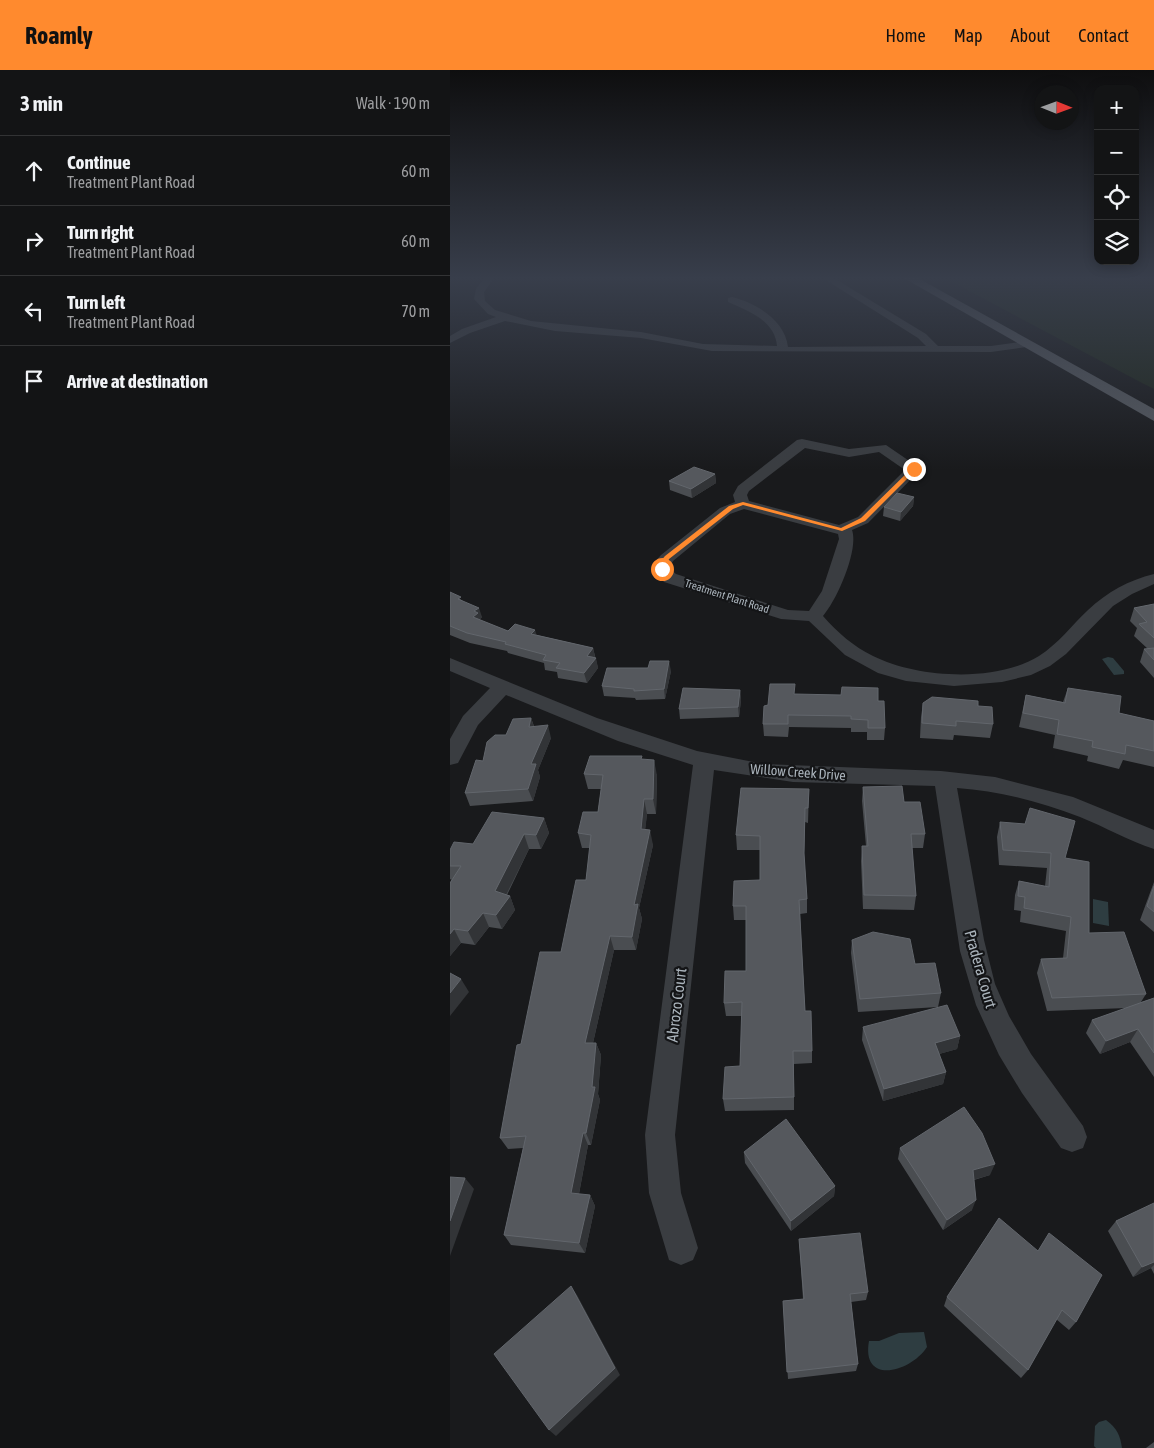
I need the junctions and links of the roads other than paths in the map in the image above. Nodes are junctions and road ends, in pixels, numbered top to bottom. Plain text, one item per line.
1 (675, 341) edge
2 (781, 341) edge
3 (927, 341) edge
4 (1021, 341) edge
5 (1026, 344) junction
6 (782, 348) junction
7 (935, 349) junction
8 (1154, 416) edge
9 (743, 504) junction
10 (842, 530) junction
11 (1154, 579) edge
12 (814, 616) junction
13 (450, 664) edge
14 (504, 686) junction
15 (450, 758) edge
16 (704, 761) junction
17 (945, 778) junction
18 (1154, 840) edge
19 (1072, 1137) dead end
20 (681, 1248) dead end

1 - 6 street
2 - 6 street
3 - 7 street
4 - 5 main road
5 - 7 street
5 - 8 main road
6 - 7 street
9 - 10 street
9 - 10 street
9 - 12 street, Treatment Plant Road
10 - 12 street
11 - 12 street
13 - 14 street, Willow Creek Drive
14 - 15 street
14 - 16 street, Willow Creek Drive
16 - 17 street, Willow Creek Drive
16 - 20 street, Abrozo Court
17 - 18 street, Willow Creek Drive
17 - 19 street, Pradera Court

